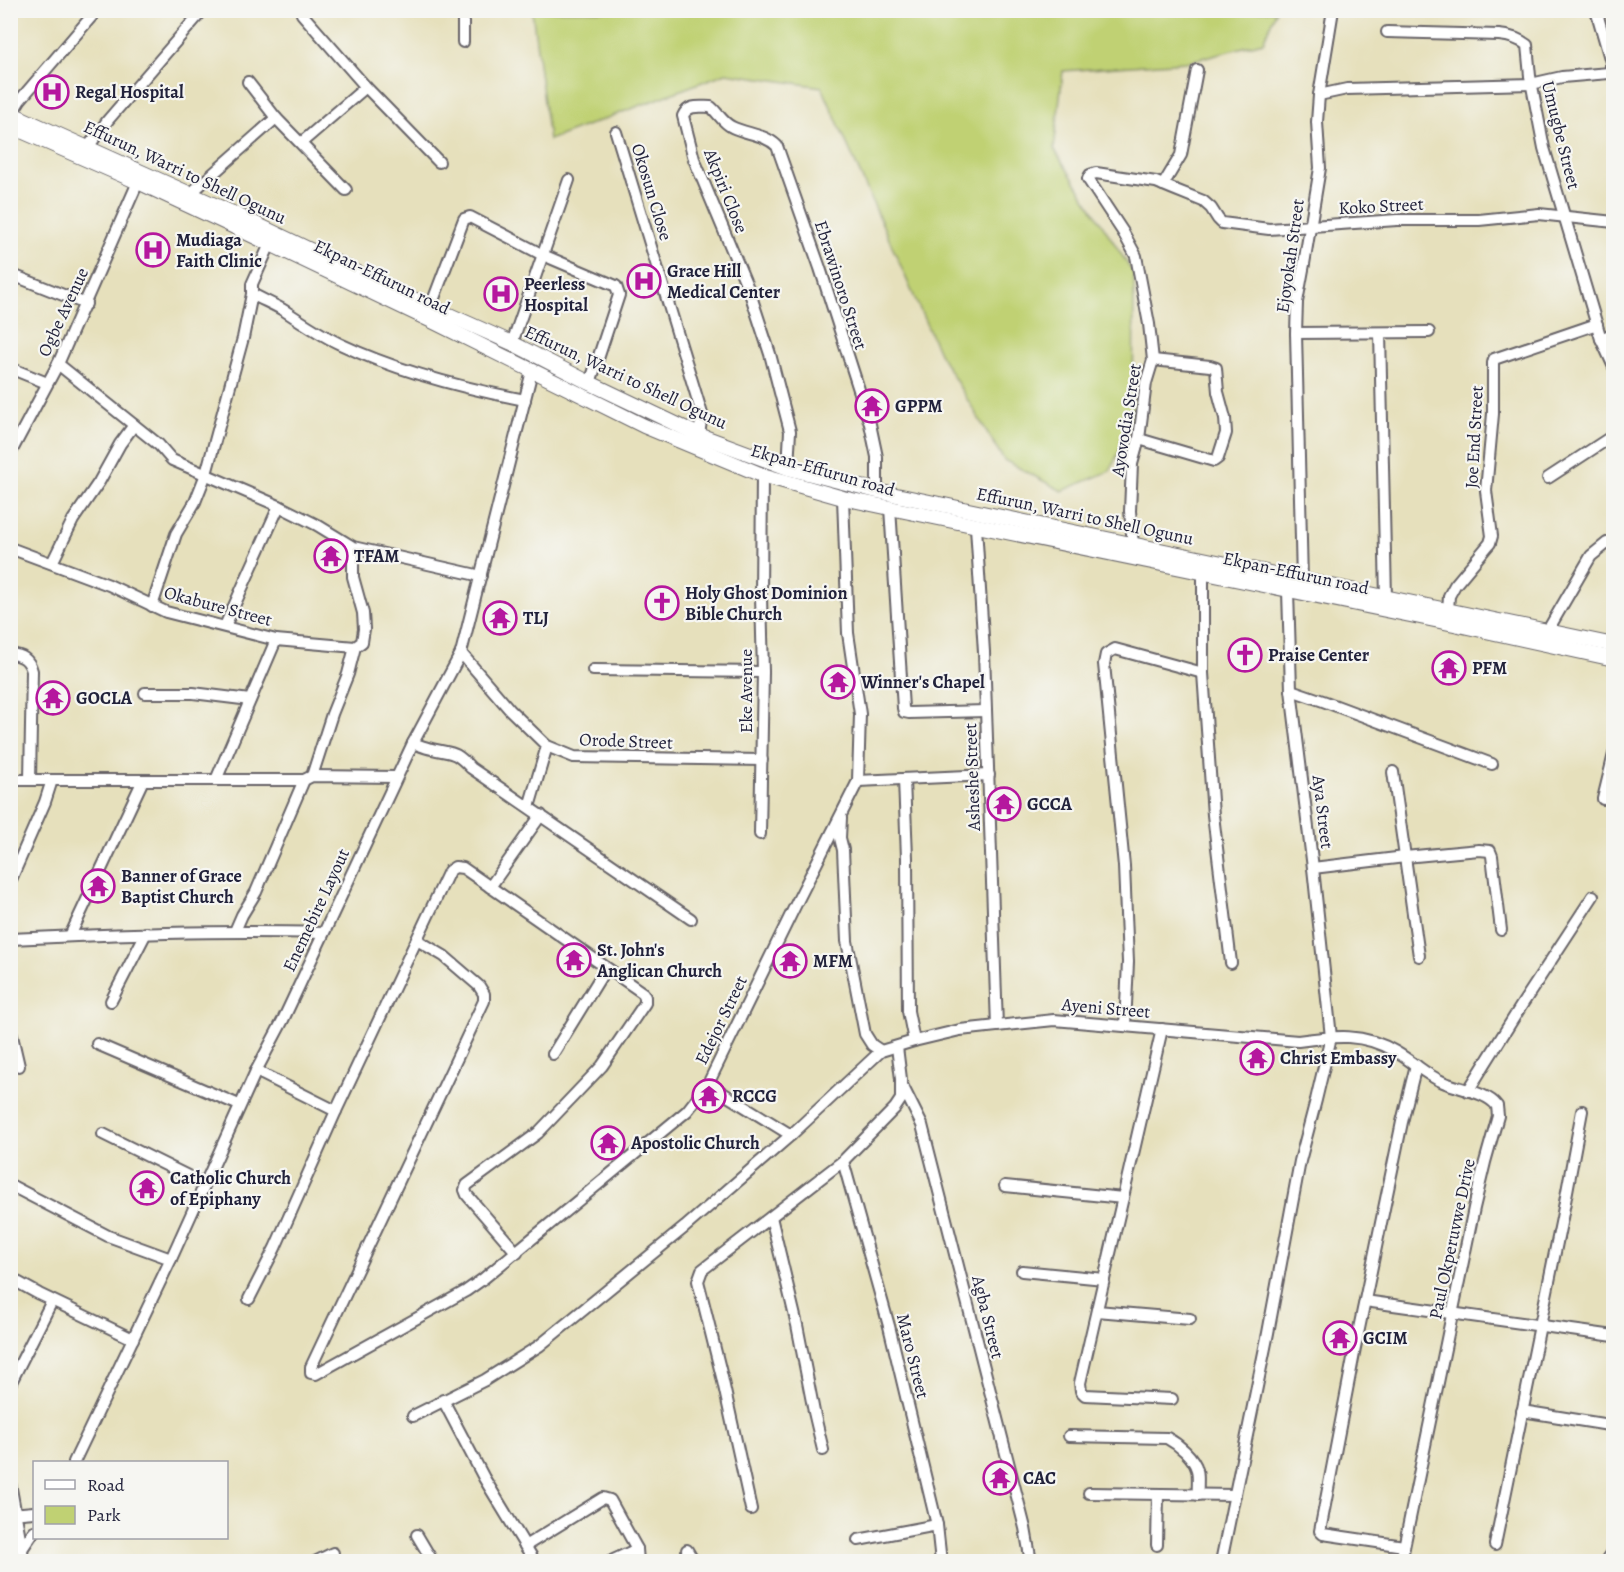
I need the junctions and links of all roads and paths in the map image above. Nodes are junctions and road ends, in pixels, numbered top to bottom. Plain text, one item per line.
1 (97, 10) edge
2 (203, 10) edge
3 (464, 10) edge
4 (1334, 10) edge
5 (1596, 10) edge
6 (302, 14) dead end
7 (1387, 32) dead end
8 (464, 42) dead end
9 (1197, 70) dead end
10 (248, 82) dead end
11 (1531, 84) junction
12 (366, 87) junction
13 (1319, 95) junction
14 (11, 117) edge
15 (276, 118) junction
16 (725, 123) joint
17 (616, 132) dead end
18 (301, 143) junction
19 (88, 147) junction
20 (439, 162) dead end
21 (569, 180) dead end
22 (138, 182) junction
23 (1162, 185) junction
24 (346, 190) dead end
25 (190, 194) junction
26 (1565, 217) junction
27 (1614, 222) edge
28 (1310, 227) junction
29 (270, 244) junction
30 (543, 255) junction
31 (10, 274) edge
32 (252, 294) junction
33 (86, 304) junction
34 (431, 306) junction
35 (1597, 324) junction
36 (1429, 332) dead end
37 (1296, 333) junction
38 (1380, 333) junction
39 (1614, 333) edge
40 (1601, 339) junction
41 (512, 343) junction
42 (1153, 360) junction
43 (58, 364) junction
44 (1614, 367) edge
45 (10, 368) edge
46 (532, 371) junction
47 (47, 384) junction
48 (590, 384) junction
49 (525, 400) junction
50 (134, 425) junction
51 (699, 435) junction
52 (1614, 435) edge
53 (1139, 439) junction
54 (10, 454) edge
55 (788, 468) junction
56 (206, 474) junction
57 (762, 475) junction
58 (1548, 478) dead end
59 (877, 491) junction
60 (843, 498) junction
61 (279, 506) junction
62 (890, 508) junction
63 (976, 527) junction
64 (1614, 540) edge
65 (1132, 544) junction
66 (353, 547) junction
67 (10, 548) edge
68 (52, 563) junction
69 (1203, 572) junction
70 (481, 576) junction
71 (1302, 581) junction
72 (1288, 591) junction
73 (1384, 604) junction
74 (152, 606) junction
75 (1448, 610) junction
76 (225, 626) junction
77 (1548, 630) junction
78 (276, 639) junction
79 (1614, 645) edge
80 (355, 646) junction
81 (461, 653) junction
82 (10, 654) edge
83 (1614, 659) edge
84 (593, 670) dead end
85 (763, 672) junction
86 (1203, 673) junction
87 (1291, 690) junction
88 (145, 693) dead end
89 (250, 700) junction
90 (986, 711) junction
91 (413, 743) junction
92 (547, 746) junction
93 (1614, 754) edge
94 (762, 760) junction
95 (1492, 764) dead end
96 (1393, 772) dead end
97 (989, 775) junction
98 (396, 777) junction
99 (308, 778) junction
100 (904, 779) junction
101 (10, 780) edge
102 (30, 780) junction
103 (52, 780) junction
104 (143, 780) junction
105 (216, 780) junction
106 (858, 781) junction
107 (1603, 800) dead end
108 (529, 807) junction
109 (841, 814) junction
110 (541, 815) junction
111 (760, 834) dead end
112 (1406, 857) junction
113 (1313, 868) junction
114 (10, 882) edge
115 (490, 887) junction
116 (1593, 896) dead end
117 (691, 919) dead end
118 (1501, 930) dead end
119 (235, 931) junction
120 (146, 933) junction
121 (323, 933) junction
122 (70, 936) junction
123 (10, 939) edge
124 (417, 940) junction
125 (1419, 956) dead end
126 (1231, 963) dead end
127 (606, 968) junction
128 (111, 1001) dead end
129 (997, 1026) junction
130 (1125, 1026) junction
131 (10, 1027) edge
132 (1162, 1029) junction
133 (1330, 1037) junction
134 (914, 1041) junction
135 (97, 1044) dead end
136 (897, 1047) junction
137 (882, 1051) junction
138 (553, 1054) dead end
139 (1416, 1065) junction
140 (19, 1066) dead end
141 (256, 1071) junction
142 (708, 1084) junction
143 (901, 1084) junction
144 (1468, 1091) junction
145 (239, 1105) junction
146 (336, 1111) junction
147 (1582, 1111) dead end
148 (103, 1134) dead end
149 (791, 1135) junction
150 (843, 1161) junction
151 (204, 1184) junction
152 (10, 1185) edge
153 (1005, 1186) dead end
154 (1123, 1197) junction
155 (771, 1217) junction
156 (517, 1253) junction
157 (171, 1259) junction
158 (1022, 1271) dead end
159 (10, 1278) edge
160 (1104, 1279) junction
161 (249, 1299) dead end
162 (52, 1300) junction
163 (1365, 1301) junction
164 (1097, 1311) junction
165 (1453, 1313) junction
166 (1190, 1320) dead end
167 (1539, 1326) junction
168 (1614, 1336) edge
169 (133, 1339) junction
170 (15, 1366) edge
171 (10, 1384) edge
172 (1172, 1399) dead end
173 (443, 1400) junction
174 (1522, 1411) junction
175 (413, 1416) dead end
176 (1609, 1425) dead end
177 (1069, 1436) dead end
178 (823, 1450) dead end
179 (74, 1461) edge
180 (10, 1483) edge
181 (1089, 1493) dead end
182 (1158, 1494) junction
183 (1198, 1495) junction
184 (1235, 1495) junction
185 (751, 1509) dead end
186 (33, 1512) edge
187 (13, 1514) edge
188 (937, 1525) junction
189 (33, 1532) edge
190 (417, 1535) dead end
191 (858, 1540) dead end
192 (1157, 1545) dead end
193 (1495, 1545) dead end
194 (525, 1546) junction
195 (1404, 1546) junction
196 (22, 1549) junction
197 (637, 1549) junction
198 (1614, 1549) edge
199 (687, 1550) dead end
200 (333, 1553) dead end
201 (22, 1562) edge
202 (315, 1562) edge
203 (433, 1562) edge
204 (535, 1562) edge
205 (609, 1562) edge
206 (638, 1562) edge
207 (694, 1562) edge
208 (942, 1562) edge
209 (1031, 1562) edge
210 (1221, 1562) edge
211 (1401, 1562) edge
212 (1605, 1562) edge

1 - 14 street
2 - 19 street
3 - 8 street
4 - 13 street, Ejoyokah Street
5 - 11 street
6 - 12 street
7 - 11 street, Umugbe Street
9 - 23 street
10 - 15 street
11 - 13 street
11 - 26 street, Umugbe Street
12 - 18 street
12 - 20 street
13 - 28 street, Ejoyokah Street
14 - 19 main road, Effurun, Warri to Shell Ogunu
14 - 22 main road, Ekpan-Effurun road
15 - 18 street
15 - 25 street
16 - 55 street, Akpiri Close
16 - 59 street, Ebrawinoro Street
17 - 51 street, Okosun Close
18 - 24 street
19 - 25 main road, Effurun, Warri to Shell Ogunu
21 - 30 street
22 - 29 main road, Ekpan-Effurun road
22 - 33 street, Ogbe Avenue
23 - 28 street, Koko Street
23 - 42 street, Ayovodia Street
25 - 34 main road, Effurun, Warri to Shell Ogunu
26 - 27 street, Koko Street
26 - 28 street, Koko Street
26 - 35 street, Umugbe Street
28 - 37 street, Ejoyokah Street
29 - 32 street
29 - 46 main road, Ekpan-Effurun road
30 - 34 street
30 - 41 street
30 - 48 street
31 - 33 street
32 - 49 street
32 - 56 street
33 - 43 street, Ogbe Avenue
34 - 41 main road, Effurun, Warri to Shell Ogunu
35 - 40 street, Umugbe Street
35 - 75 street, Joe End Street
36 - 38 street
37 - 38 street
37 - 71 street, Ejoyokah Street
38 - 73 street
39 - 40 street
40 - 44 street, Umugbe Street
41 - 48 main road, Effurun, Warri to Shell Ogunu
42 - 53 street, Ayovodia Street
42 - 53 street
43 - 47 street, Ogbe Avenue
43 - 50 street
45 - 47 street
46 - 49 street, Enemebire Layout
46 - 57 main road, Ekpan-Effurun road
47 - 54 street, Ogbe Avenue
48 - 51 main road, Effurun, Warri to Shell Ogunu
49 - 70 street, Enemebire Layout
50 - 56 street
50 - 68 street
51 - 55 main road, Effurun, Warri to Shell Ogunu
52 - 58 street
53 - 65 street, Ayovodia Street
55 - 59 main road, Effurun, Warri to Shell Ogunu
56 - 61 street
56 - 74 street
57 - 60 main road, Ekpan-Effurun road
57 - 85 street, Eke Avenue
59 - 65 main road, Effurun, Warri to Shell Ogunu
60 - 62 main road, Ekpan-Effurun road
60 - 106 street, Edejor Street
61 - 66 street
61 - 76 street
62 - 63 main road, Ekpan-Effurun road
62 - 90 street
63 - 69 main road, Ekpan-Effurun road
63 - 90 street, Asheshe Street
64 - 77 street
65 - 71 main road, Effurun, Warri to Shell Ogunu
66 - 70 street
66 - 80 street
67 - 68 street, Okabure Street
68 - 74 street, Okabure Street
69 - 72 main road, Ekpan-Effurun road
69 - 86 street
70 - 81 street, Enemebire Layout
71 - 73 main road, Effurun, Warri to Shell Ogunu
72 - 73 main road, Ekpan-Effurun road
72 - 87 street, Aya Street
73 - 75 main road, Effurun, Warri to Shell Ogunu
73 - 83 main road, Ekpan-Effurun road
74 - 76 street, Okabure Street
75 - 77 main road, Effurun, Warri to Shell Ogunu
76 - 78 street, Okabure Street
77 - 79 main road, Effurun, Warri to Shell Ogunu
78 - 80 street, Okabure Street
78 - 89 street
80 - 99 street
81 - 91 street, Enemebire Layout
81 - 92 street, Orode Street
82 - 102 street
84 - 85 street
85 - 94 street, Eke Avenue
86 - 126 street
86 - 130 street
87 - 95 street
87 - 113 street, Aya Street
88 - 89 street
89 - 105 street
90 - 97 street, Asheshe Street
91 - 98 street, Enemebire Layout
91 - 108 street
92 - 94 street, Orode Street
92 - 108 street
93 - 107 street
94 - 111 street, Eke Avenue
96 - 112 street
97 - 100 street
97 - 129 street, Asheshe Street
98 - 99 street
98 - 121 street, Enemebire Layout
99 - 105 street
99 - 119 street
100 - 106 street
100 - 134 street
101 - 102 street
102 - 103 street
103 - 104 street
103 - 114 street
104 - 105 street
104 - 122 street
106 - 109 street, Edejor Street
108 - 110 street
109 - 137 street
109 - 142 street, Edejor Street
110 - 115 street
110 - 117 street
112 - 113 street
112 - 118 street
112 - 125 street
113 - 133 street, Aya Street
115 - 124 street
115 - 127 street
116 - 144 street
119 - 120 street
119 - 121 street
120 - 122 street
120 - 128 street
121 - 141 street, Enemebire Layout
122 - 123 street
124 - 146 street
124 - 156 street, Edejor Street
127 - 138 street
127 - 156 street
129 - 130 street, Ayeni Street
129 - 134 street, Ayeni Street
130 - 132 street, Ayeni Street
131 - 140 street
132 - 133 street, Ayeni Street
132 - 154 street
133 - 139 street, Paul Okperuvwe Drive
133 - 184 street, Aya Street
134 - 136 street, Ayeni Street
135 - 145 street
136 - 137 street, Ayeni Street
136 - 143 street
137 - 149 street
139 - 144 street, Paul Okperuvwe Drive
139 - 163 street
141 - 145 street, Enemebire Layout
141 - 146 street
142 - 149 street
142 - 156 street, Edejor Street
143 - 150 street
143 - 209 street, Agba Street
144 - 165 street, Paul Okperuvwe Drive
145 - 151 street, Enemebire Layout
146 - 161 street
147 - 167 street
148 - 151 street
149 - 173 street
150 - 155 street
150 - 188 street, Maro Street
151 - 157 street, Enemebire Layout
152 - 157 street
153 - 154 street
154 - 160 street
155 - 178 street
155 - 185 street
157 - 169 street, Enemebire Layout
158 - 160 street
159 - 162 street
160 - 164 street
162 - 169 street
162 - 170 street
163 - 165 street
163 - 195 street
164 - 166 street
164 - 172 street
165 - 167 street
165 - 195 street, Paul Okperuvwe Drive
167 - 168 street
167 - 174 street
169 - 179 street, Enemebire Layout
170 - 171 street
173 - 175 street
173 - 194 street
174 - 176 street
174 - 193 street
177 - 183 street
180 - 187 street
181 - 182 street
182 - 183 street
182 - 192 street
183 - 184 street
184 - 210 street, Aya Street
186 - 187 street
187 - 196 street
188 - 191 street
188 - 208 street, Maro Street
189 - 196 street
190 - 203 street
194 - 197 street
194 - 204 street
195 - 211 street, Paul Okperuvwe Drive
196 - 201 street
197 - 205 street
197 - 206 street
198 - 212 street
199 - 207 street
200 - 202 street

